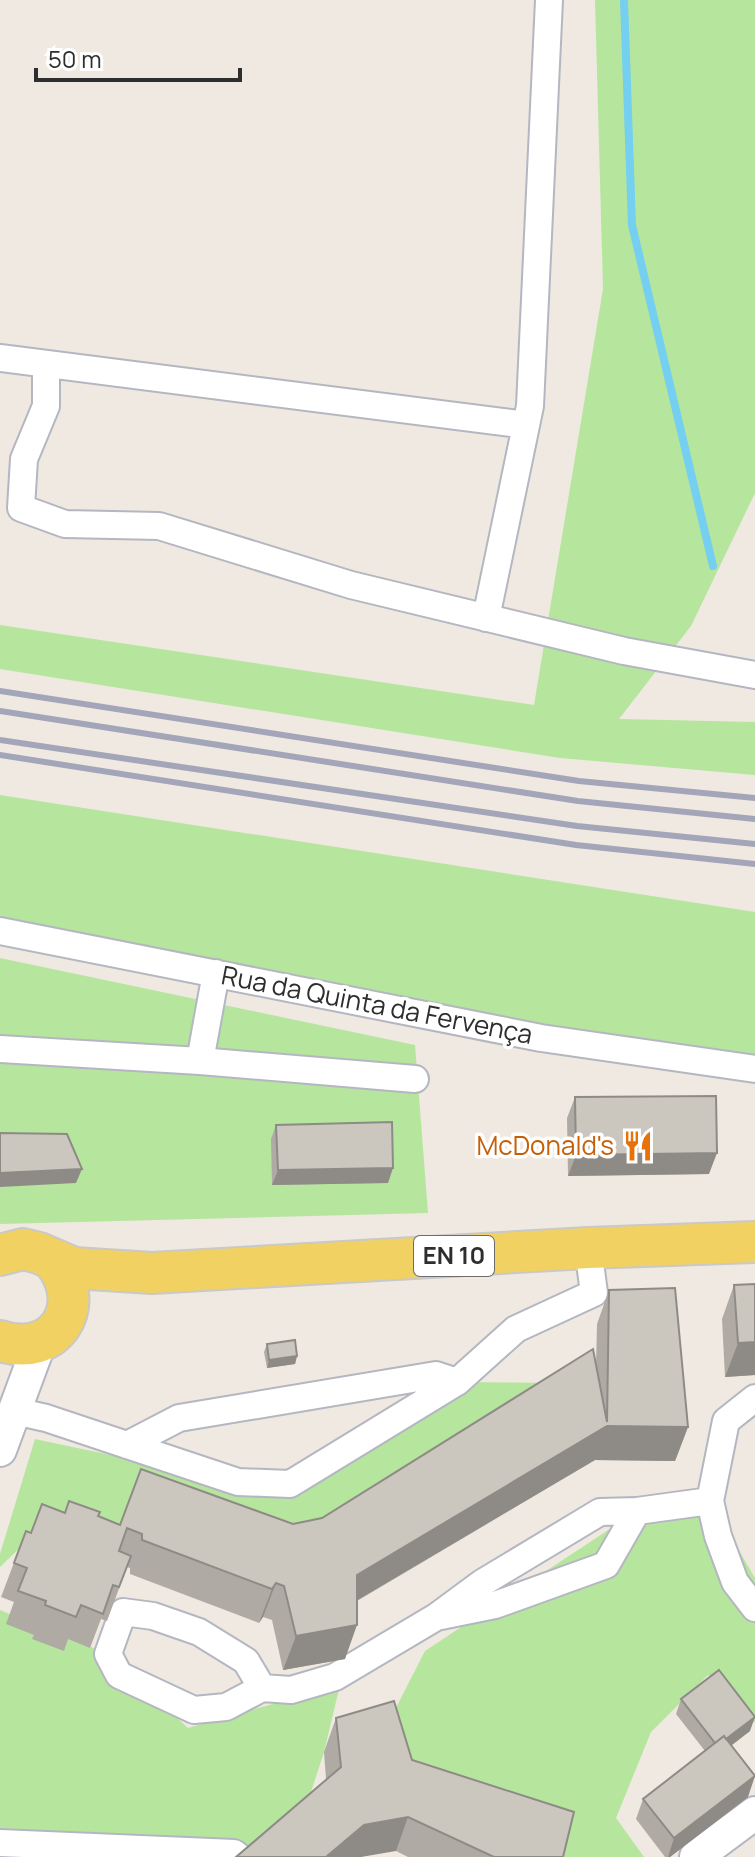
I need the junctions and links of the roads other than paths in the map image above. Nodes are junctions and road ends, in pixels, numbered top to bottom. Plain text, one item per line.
1 (549, 0) edge
2 (0, 358) edge
3 (46, 365) junction
4 (526, 425) junction
5 (486, 618) junction
6 (755, 675) edge
7 (0, 931) edge
8 (216, 973) junction
9 (0, 1049) edge
10 (200, 1061) junction
11 (755, 1069) edge
12 (415, 1079) dead end
13 (755, 1242) edge
14 (588, 1248) junction
15 (0, 1255) edge
16 (53, 1260) junction
17 (152, 1273) junction
18 (68, 1312) junction
19 (0, 1341) edge
20 (40, 1342) junction
21 (457, 1382) junction
22 (755, 1398) edge
23 (15, 1411) junction
24 (127, 1445) junction
25 (0, 1450) edge
26 (710, 1501) junction
27 (637, 1511) junction
28 (755, 1608) edge
29 (436, 1617) junction
30 (262, 1688) junction
31 (755, 1813) edge
32 (0, 1843) edge
33 (239, 1857) edge
34 (696, 1857) edge

1 - 4 street
2 - 3 street
3 - 4 street
3 - 5 street
4 - 5 street
5 - 6 street
7 - 8 street, Rua da Quinta da Fervença
8 - 10 street
8 - 11 street, Rua da Quinta da Fervença
9 - 10 street
10 - 12 street
13 - 14 main road, EN 10
14 - 17 main road, EN 10
14 - 21 street
15 - 16 main road
16 - 17 main road, EN 10
16 - 18 main road
17 - 18 main road
18 - 20 main road
19 - 20 main road
20 - 23 street
21 - 24 street
21 - 24 street
22 - 26 street
23 - 24 street
23 - 25 street
26 - 27 street
26 - 28 street
27 - 29 street
27 - 29 street
29 - 30 street
30 - 30 street
31 - 34 street
32 - 33 street

